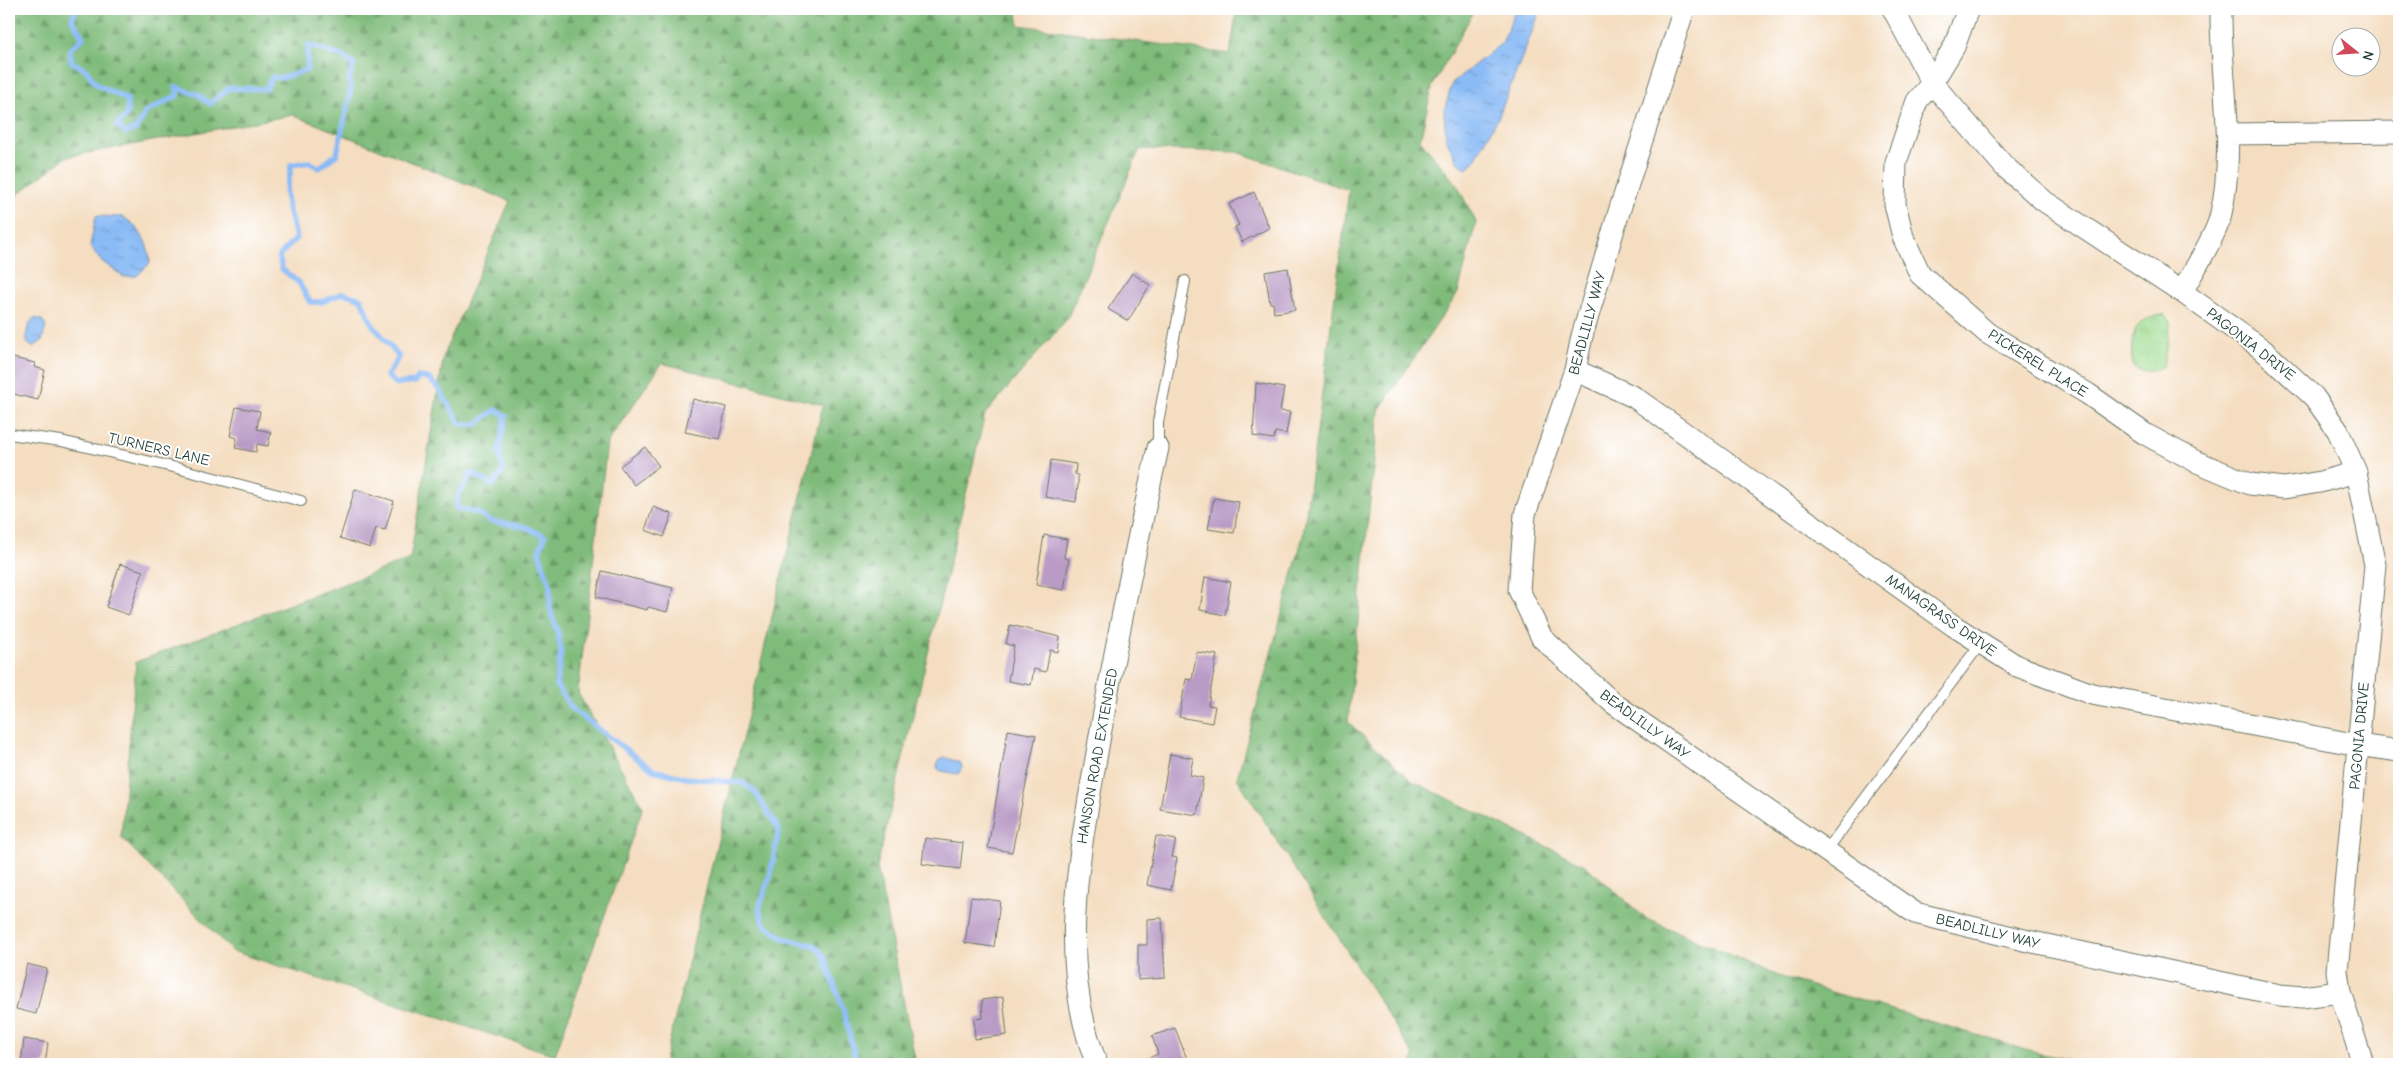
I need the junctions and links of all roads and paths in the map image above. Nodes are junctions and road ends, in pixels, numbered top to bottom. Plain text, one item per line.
1 (1684, 9) edge
2 (1893, 9) edge
3 (1968, 9) edge
4 (2221, 9) edge
5 (1932, 83) junction
6 (2399, 132) edge
7 (2229, 134) junction
8 (1185, 281) dead end
9 (2182, 292) junction
10 (1575, 370) junction
11 (9, 434) edge
12 (1158, 448) joint
13 (2356, 472) junction
14 (301, 500) dead end
15 (1981, 643) junction
16 (2358, 745) junction
17 (2399, 751) edge
18 (1826, 851) junction
19 (2340, 992) junction
20 (1097, 1064) edge
21 (2363, 1064) edge

1 - 10 street, BEADLILLY WAY
2 - 5 street, PAGONIA DRIVE
3 - 5 street, PICKEREL PLACE
4 - 7 street
5 - 9 street, PAGONIA DRIVE
5 - 13 street, PICKEREL PLACE
6 - 7 street
7 - 9 street
8 - 12 lane
9 - 13 street, PAGONIA DRIVE
10 - 15 street, MANAGRASS DRIVE
10 - 18 street, BEADLILLY WAY
11 - 14 lane, TURNERS LANE
12 - 20 street, HANSON ROAD EXTENDED
13 - 16 street, PAGONIA DRIVE
15 - 16 street, MANAGRASS DRIVE
15 - 18 lane
16 - 17 street, MANAGRASS DRIVE
16 - 19 street, PAGONIA DRIVE
18 - 19 street, BEADLILLY WAY
19 - 21 street, PAGONIA DRIVE

